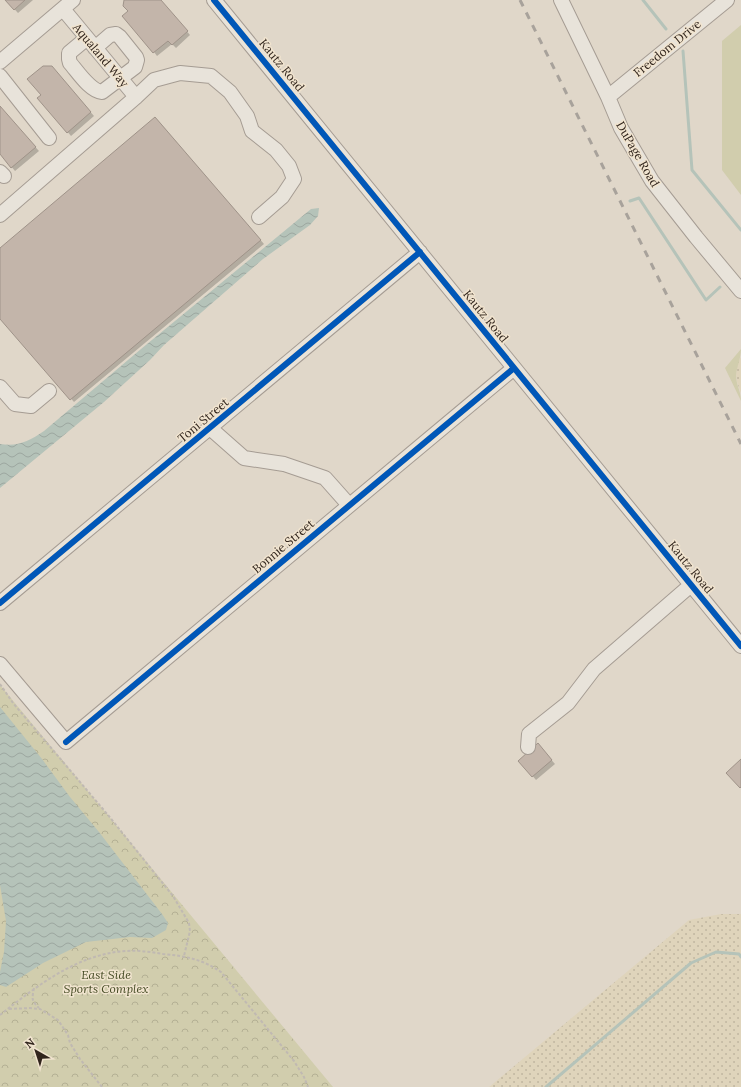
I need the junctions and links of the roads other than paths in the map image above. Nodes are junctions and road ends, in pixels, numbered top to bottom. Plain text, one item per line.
1 (214, 0) edge
2 (561, 0) edge
3 (727, 0) edge
4 (65, 4) edge
5 (91, 43) junction
6 (0, 62) edge
7 (0, 76) edge
8 (121, 78) junction
9 (136, 97) junction
10 (608, 97) junction
11 (49, 138) dead end
12 (0, 215) edge
13 (259, 218) dead end
14 (420, 252) junction
15 (741, 291) edge
16 (514, 368) junction
17 (0, 387) edge
18 (49, 391) dead end
19 (210, 428) junction
20 (349, 505) junction
21 (691, 585) junction
22 (0, 603) edge
23 (741, 646) edge
24 (0, 664) edge
25 (528, 747) dead end

1 - 14 street, Kautz Road
2 - 10 street, DuPage Road
3 - 10 street, Freedom Drive
4 - 5 street, Aqualand Way
4 - 6 street
5 - 8 street, Aqualand Way
5 - 8 street
5 - 8 street
7 - 11 street
8 - 9 street, Aqualand Way
9 - 12 street
9 - 13 street, Aqualand Way
10 - 15 street, DuPage Road
14 - 16 street, Kautz Road
14 - 19 street, Toni Street
16 - 20 street, Bonnie Street
16 - 21 street, Kautz Road
17 - 18 street
19 - 20 street
19 - 22 street, Toni Street
20 - 24 street, Bonnie Street
21 - 23 street, Kautz Road
21 - 25 street

